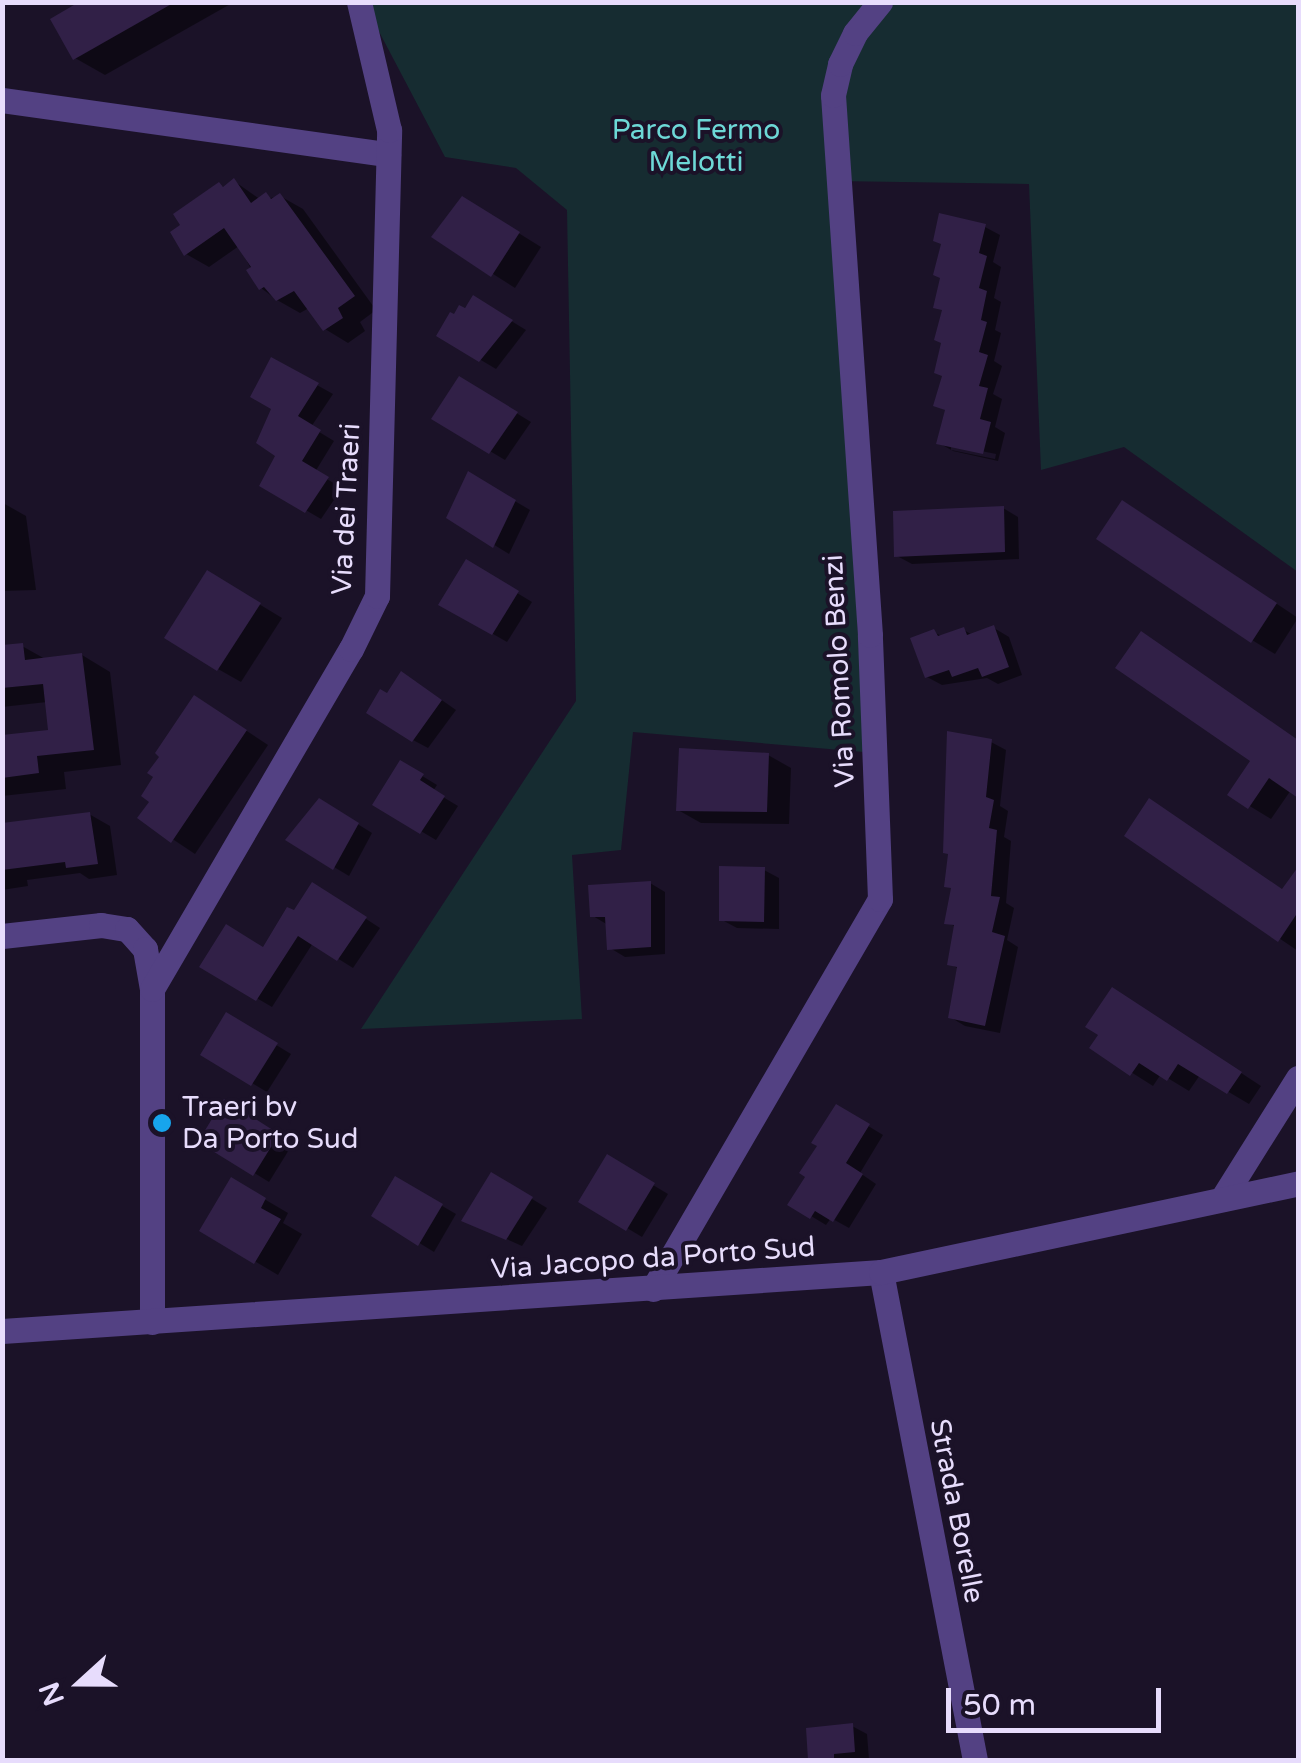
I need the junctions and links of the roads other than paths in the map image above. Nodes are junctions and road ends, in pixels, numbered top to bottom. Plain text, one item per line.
1 (359, 2) edge
2 (880, 2) edge
3 (2, 100) edge
4 (388, 154) junction
5 (2, 936) edge
6 (152, 989) junction
7 (1298, 1078) edge
8 (1298, 1183) edge
9 (1222, 1199) junction
10 (880, 1272) junction
11 (652, 1288) junction
12 (152, 1322) junction
13 (2, 1331) edge
14 (976, 1760) edge

1 - 4 street, Via dei Traeri
2 - 11 street, Via Romolo Benzi
3 - 4 street
4 - 6 street, Via dei Traeri
5 - 6 street
6 - 12 street
7 - 9 street
8 - 9 street, Via Jacopo da Porto Sud
9 - 10 street, Via Jacopo da Porto Sud
10 - 11 street, Via Jacopo da Porto Sud
10 - 14 street, Strada Borelle
11 - 12 street, Via Jacopo da Porto Sud
12 - 13 street, Via Jacopo da Porto Sud

